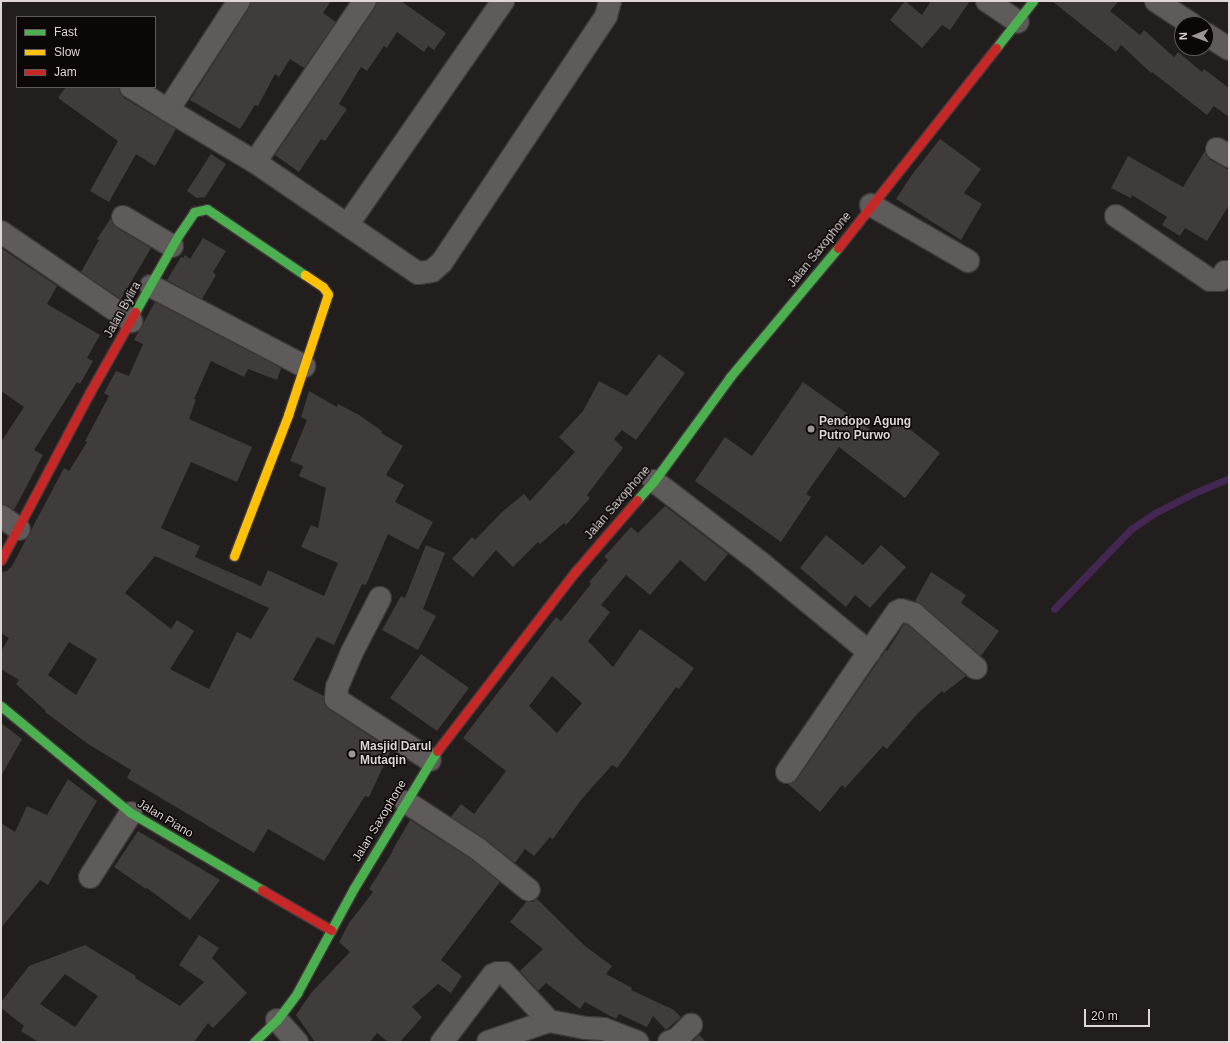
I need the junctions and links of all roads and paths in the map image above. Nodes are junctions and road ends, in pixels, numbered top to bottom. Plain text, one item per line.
1 (239, 1) edge
2 (365, 1) edge
3 (503, 1) edge
4 (610, 1) edge
5 (987, 1) edge
6 (1033, 1) edge
7 (1156, 1) edge
8 (1179, 16) edge
9 (1018, 22) junction
10 (1214, 39) edge
11 (1229, 49) edge
12 (133, 88) edge
13 (168, 110) junction
14 (255, 162) junction
15 (871, 205) junction
16 (1116, 216) dead end
17 (123, 217) dead end
18 (348, 224) junction
19 (1, 232) edge
20 (172, 246) junction
21 (968, 261) dead end
22 (1228, 271) edge
23 (151, 286) junction
24 (131, 321) junction
25 (304, 366) junction
26 (654, 481) junction
27 (1, 516) edge
28 (19, 529) junction
29 (234, 556) dead end
30 (1, 560) edge
31 (380, 598) dead end
32 (869, 652) junction
33 (976, 668) dead end
34 (1, 706) edge
35 (430, 760) junction
36 (787, 772) dead end
37 (406, 802) junction
38 (131, 813) junction
39 (90, 877) dead end
40 (529, 890) dead end
41 (331, 930) junction
42 (277, 1020) junction
43 (549, 1021) junction
44 (691, 1025) dead end
45 (254, 1042) edge
46 (297, 1042) edge
47 (442, 1042) edge
48 (488, 1042) edge
49 (638, 1042) edge
50 (669, 1042) edge

1 - 13 street
2 - 14 street
3 - 18 street
4 - 18 street
5 - 9 street
6 - 9 main road, Jalan Saxophone
7 - 8 street
9 - 15 main road, Jalan Saxophone
10 - 11 street
12 - 13 street
13 - 14 street
14 - 18 street
15 - 21 street
15 - 26 main road, Jalan Saxophone
16 - 22 street
17 - 20 street
19 - 24 street
20 - 23 main road, Jalan Bylira
20 - 25 main road, Jalan Bylira
23 - 24 main road, Jalan Bylira
23 - 25 street
24 - 28 main road, Jalan Bylira
25 - 29 main road
26 - 32 street
26 - 35 main road, Jalan Saxophone
27 - 28 street
28 - 30 main road, Jalan Bylira
31 - 35 street
32 - 33 street
32 - 36 street
34 - 38 main road, Jalan Piano
35 - 37 main road, Jalan Saxophone
37 - 40 street
37 - 41 main road, Jalan Saxophone
38 - 39 street
38 - 41 main road, Jalan Piano
41 - 42 main road, Jalan Saxophone
42 - 45 main road, Jalan Saxophone
42 - 46 street
43 - 47 street
43 - 48 street
43 - 49 street
44 - 50 street

